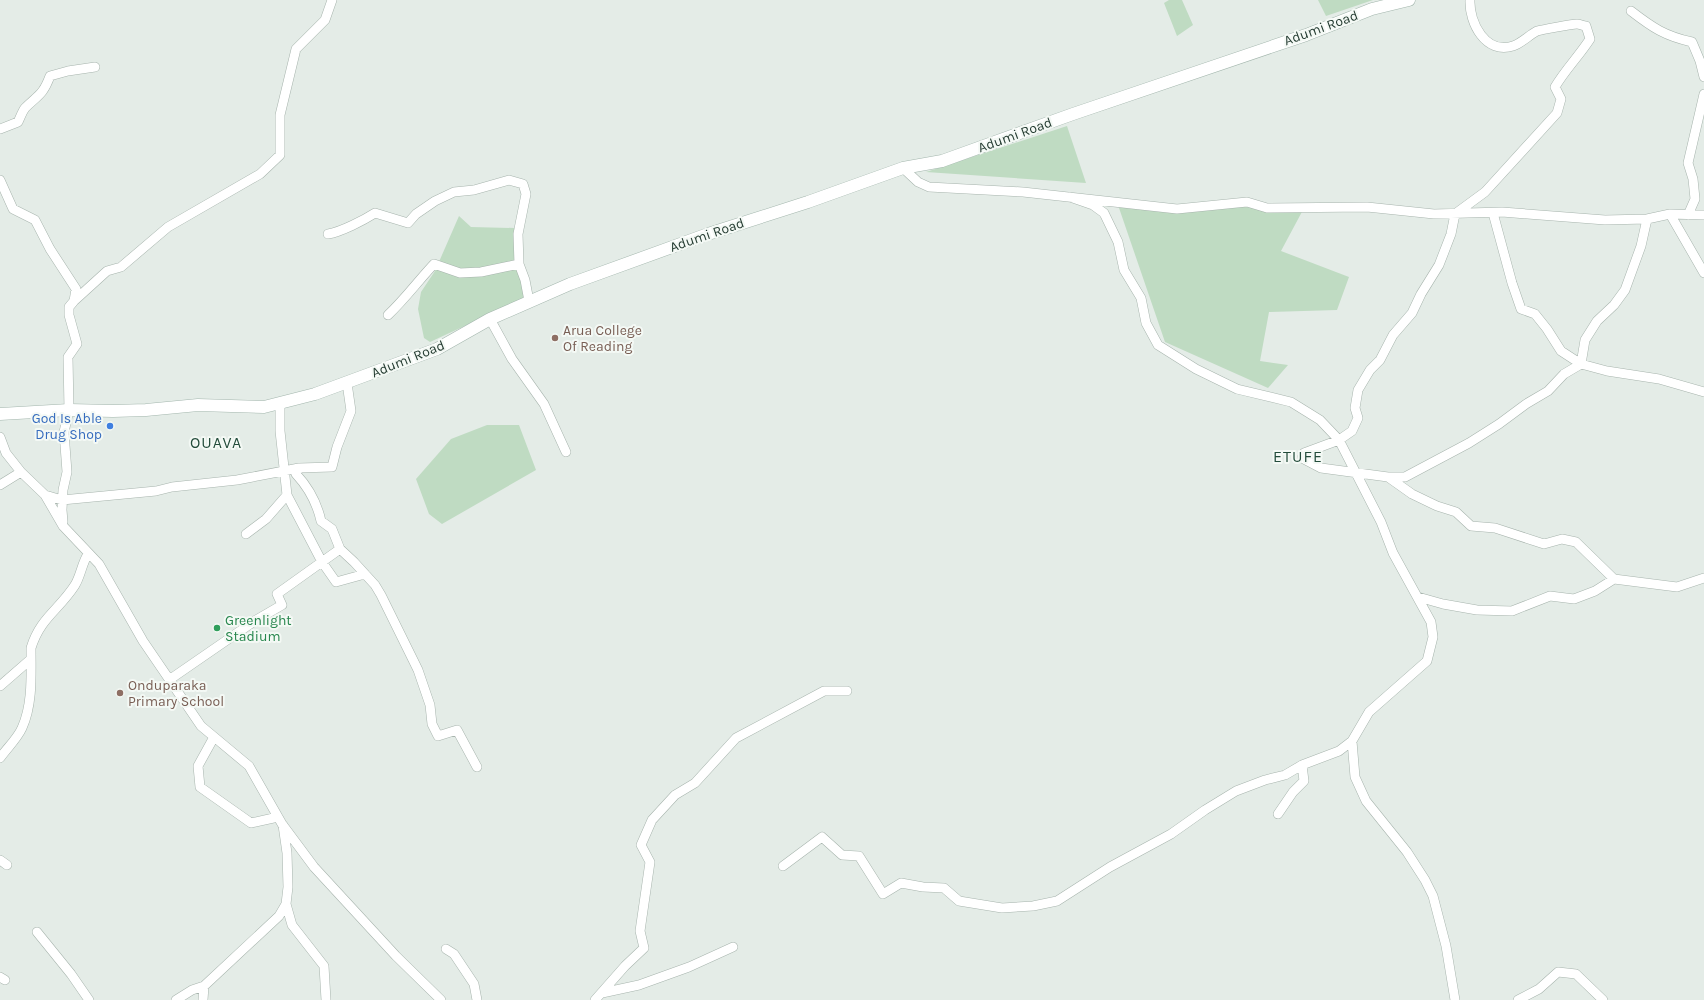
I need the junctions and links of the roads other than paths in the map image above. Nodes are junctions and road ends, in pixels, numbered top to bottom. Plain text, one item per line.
1 (332, 0) edge
2 (1409, 0) edge
3 (1470, 0) edge
4 (1631, 11) dead end
5 (95, 67) dead end
6 (1704, 77) edge
7 (1704, 94) edge
8 (0, 129) edge
9 (903, 168) junction
10 (0, 180) edge
11 (1070, 197) junction
12 (1493, 212) junction
13 (1455, 214) junction
14 (1670, 214) junction
15 (1688, 215) junction
16 (1704, 215) edge
17 (1647, 219) junction
18 (328, 234) dead end
19 (518, 264) junction
20 (1704, 273) edge
21 (74, 301) junction
22 (529, 302) junction
23 (388, 315) dead end
24 (490, 319) junction
25 (1581, 364) junction
26 (347, 383) junction
27 (1704, 392) edge
28 (280, 402) junction
29 (69, 410) junction
30 (0, 414) edge
31 (0, 437) edge
32 (1339, 440) junction
33 (566, 452) dead end
34 (299, 468) junction
35 (283, 470) junction
36 (21, 472) junction
37 (1356, 473) junction
38 (1388, 477) junction
39 (0, 485) edge
40 (45, 495) junction
41 (287, 495) junction
42 (62, 500) junction
43 (63, 526) junction
44 (246, 534) dead end
45 (340, 550) junction
46 (88, 554) junction
47 (322, 562) junction
48 (365, 574) junction
49 (1704, 578) edge
50 (1614, 579) junction
51 (1418, 598) junction
52 (31, 659) junction
53 (169, 680) junction
54 (0, 686) edge
55 (847, 691) dead end
56 (214, 737) junction
57 (1352, 741) junction
58 (0, 758) edge
59 (1302, 765) junction
60 (477, 767) dead end
61 (1278, 814) dead end
62 (280, 820) junction
63 (783, 866) dead end
64 (286, 904) junction
65 (36, 932) dead end
66 (733, 947) dead end
67 (446, 949) dead end
68 (204, 986) junction
69 (602, 993) junction
70 (89, 1000) edge
71 (176, 1000) edge
72 (204, 1000) edge
73 (326, 1000) edge
74 (441, 1000) edge
75 (476, 1000) edge
76 (595, 1000) edge
77 (1455, 1000) edge
78 (1518, 1000) edge
79 (1603, 1000) edge

1 - 21 street
2 - 9 main road, Adumi Road
3 - 13 street
4 - 6 street
5 - 8 street
7 - 15 street
9 - 11 street
9 - 22 main road, Adumi Road
10 - 21 street
11 - 13 street
11 - 32 street
12 - 13 street
12 - 17 street
12 - 25 street
13 - 32 street
14 - 15 street
14 - 17 street
14 - 20 street
15 - 16 street
17 - 25 street
18 - 19 street
19 - 22 street
19 - 23 street
21 - 29 street
22 - 24 main road, Adumi Road
24 - 26 main road, Adumi Road
24 - 33 street
25 - 27 street
25 - 38 street
26 - 28 main road, Adumi Road
26 - 34 street
28 - 29 main road, Adumi Road
28 - 35 street
29 - 30 main road, Adumi Road
29 - 42 street
31 - 36 street
32 - 37 street
32 - 37 street
34 - 35 street
34 - 45 street
35 - 41 street
35 - 42 street
36 - 39 street
36 - 40 street
37 - 38 street
37 - 51 street
38 - 50 street
40 - 42 street
40 - 43 street
41 - 44 street
41 - 47 street
42 - 43 street
43 - 46 street
45 - 47 street
45 - 48 street
46 - 52 street
46 - 53 street
47 - 48 street
47 - 53 street
48 - 60 street
49 - 50 street
50 - 51 street
51 - 57 street
52 - 54 street
52 - 58 street
53 - 56 street
55 - 69 street
56 - 62 street
56 - 62 street
57 - 59 street
57 - 77 street
59 - 61 street
59 - 63 street
62 - 64 street
62 - 74 street
64 - 68 street
64 - 73 street
65 - 70 street
66 - 69 street
67 - 75 street
68 - 71 street
68 - 72 street
69 - 76 street
78 - 79 street

